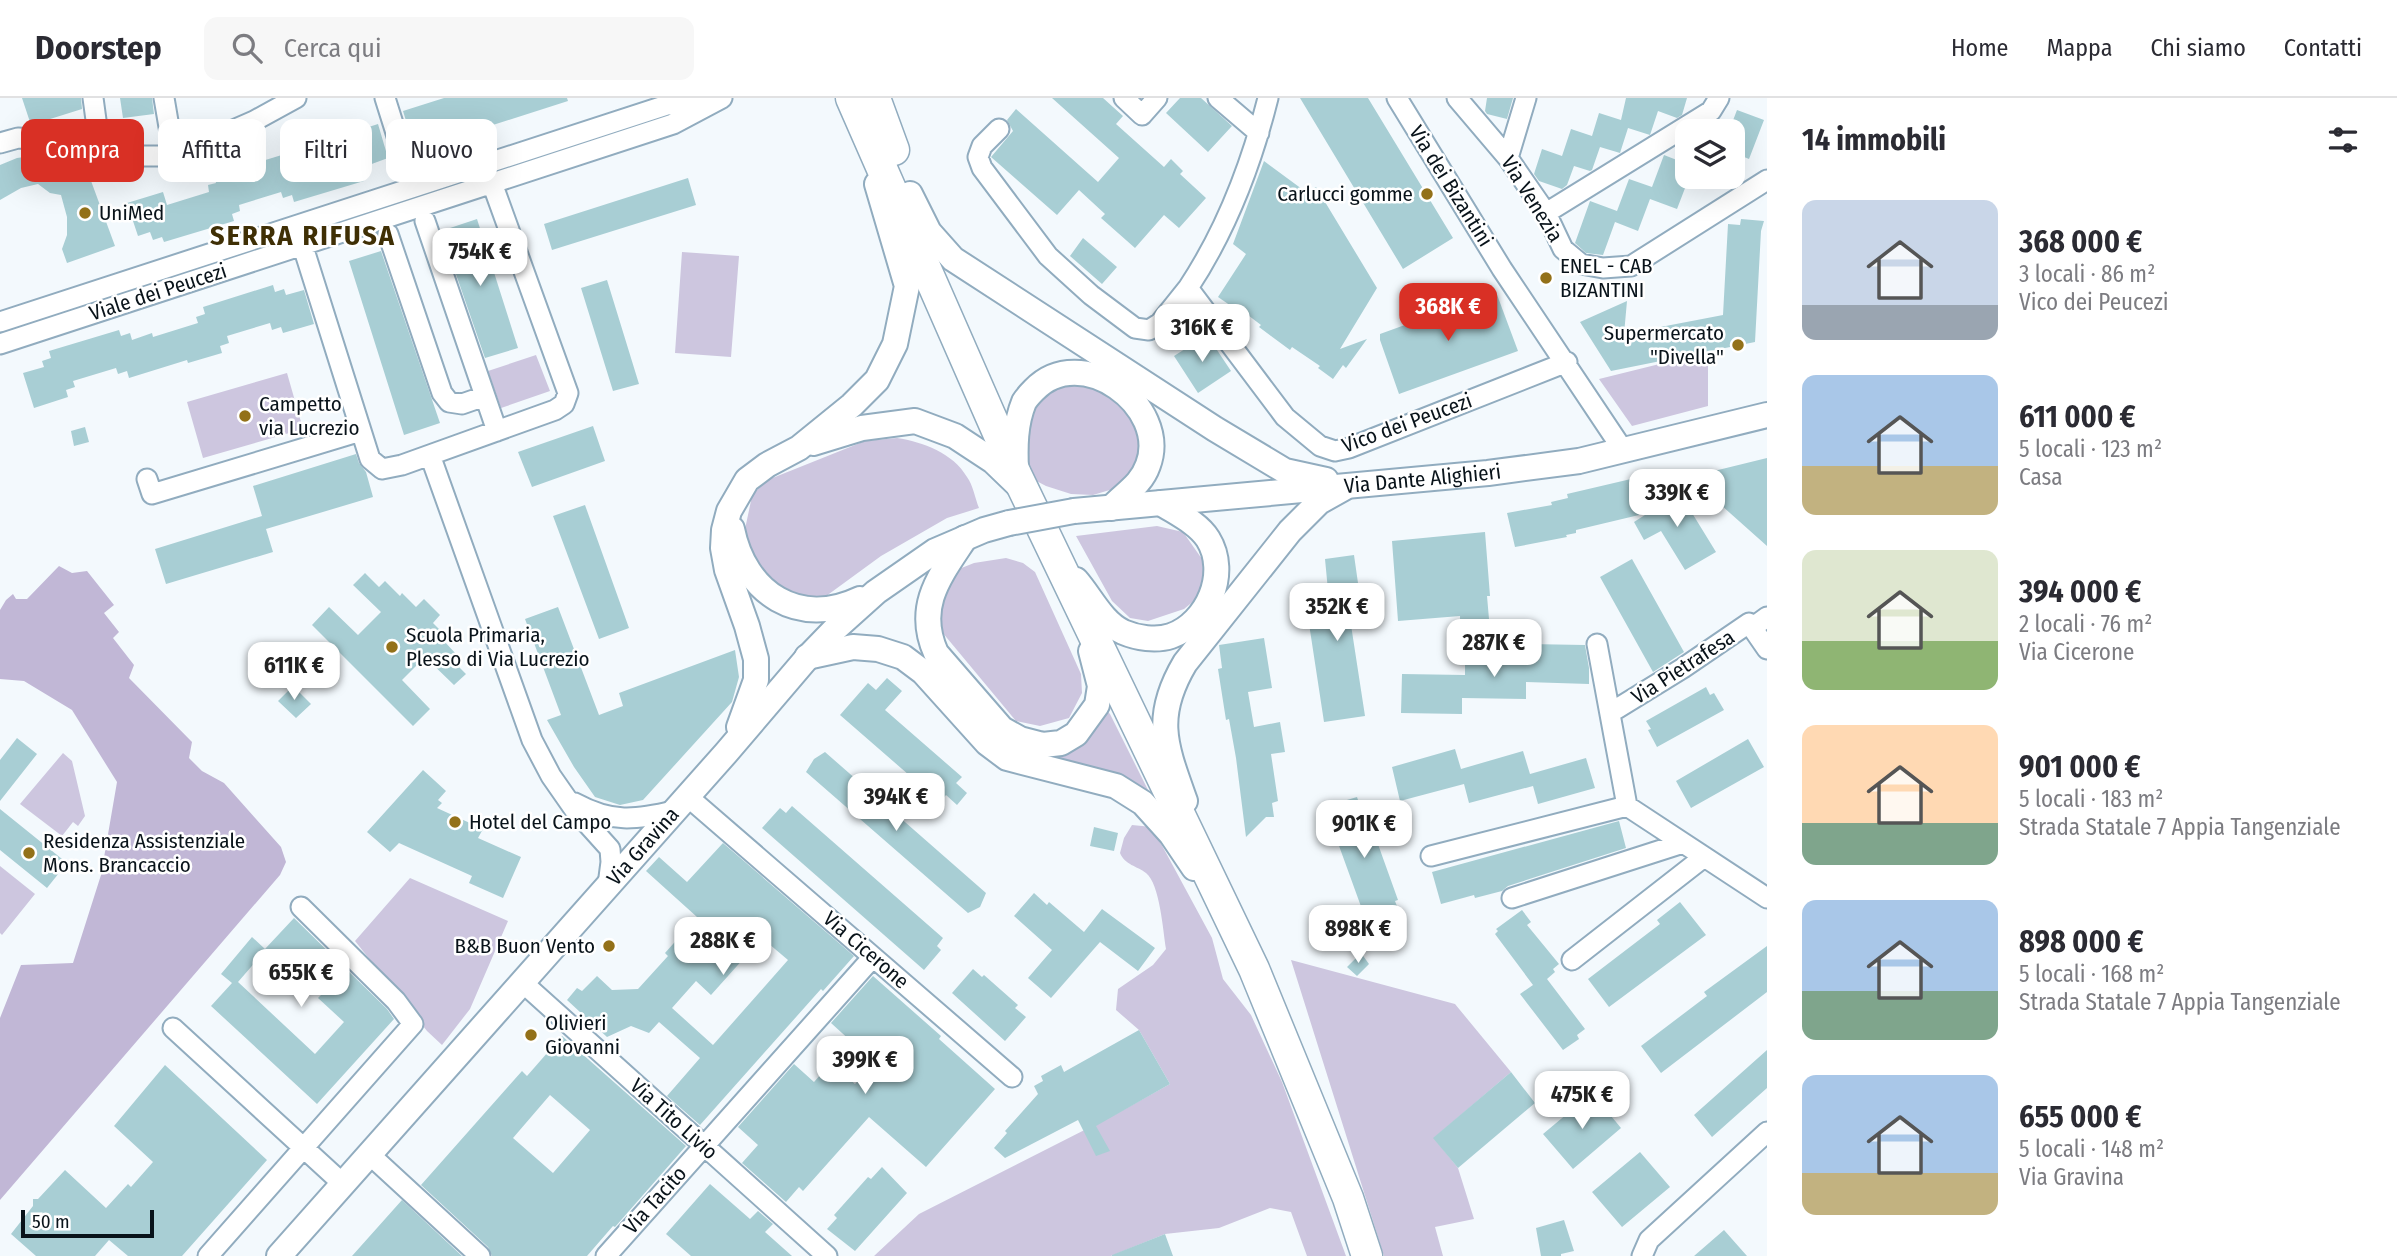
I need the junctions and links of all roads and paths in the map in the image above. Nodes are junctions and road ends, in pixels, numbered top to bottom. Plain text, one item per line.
1 (93, 98) edge
2 (164, 98) edge
3 (296, 98) edge
4 (385, 98) edge
5 (1124, 98) edge
6 (1157, 98) edge
7 (1218, 98) edge
8 (1268, 98) edge
9 (1396, 98) edge
10 (1457, 98) edge
11 (1526, 98) edge
12 (1720, 98) edge
13 (860, 99) edge
14 (717, 100) edge
15 (96, 119) edge
16 (168, 119) edge
17 (258, 119) edge
18 (999, 130) dead end
19 (1259, 133) junction
20 (21, 138) edge
21 (0, 143) edge
22 (1508, 158) junction
23 (497, 160) edge
24 (1767, 180) edge
25 (429, 182) edge
26 (484, 182) edge
27 (486, 185) junction
28 (413, 187) junction
29 (909, 194) junction
30 (1546, 213) junction
31 (425, 221) dead end
32 (296, 225) junction
33 (388, 234) dead end
34 (302, 245) junction
35 (918, 248) junction
36 (1188, 288) junction
37 (97, 290) junction
38 (106, 309) junction
39 (0, 322) edge
40 (0, 344) edge
41 (1567, 362) junction
42 (485, 396) junction
43 (1767, 415) edge
44 (361, 431) junction
45 (497, 431) junction
46 (799, 447) junction
47 (1623, 450) junction
48 (430, 455) junction
49 (147, 479) dead end
50 (1020, 482) junction
51 (1347, 485) junction
52 (1161, 503) junction
53 (1111, 508) junction
54 (729, 511) junction
55 (1009, 523) joint
56 (965, 538) junction
57 (1057, 558) junction
58 (876, 592) junction
59 (1080, 611) junction
60 (1760, 623) edge
61 (1597, 643) dead end
62 (1767, 649) edge
63 (807, 658) junction
64 (1610, 713) junction
65 (726, 753) junction
66 (568, 800) junction
67 (681, 804) junction
68 (1627, 806) junction
69 (1684, 843) junction
70 (1431, 856) dead end
71 (1704, 857) junction
72 (608, 885) junction
73 (1218, 891) junction
74 (1512, 898) dead end
75 (1767, 898) edge
76 (301, 907) dead end
77 (873, 957) junction
78 (1572, 960) dead end
79 (1254, 969) junction
80 (522, 982) junction
81 (173, 1028) dead end
82 (1012, 1077) dead end
83 (1767, 1132) edge
84 (704, 1145) junction
85 (303, 1146) junction
86 (368, 1153) junction
87 (342, 1183) junction
88 (208, 1256) edge
89 (279, 1256) edge
90 (480, 1256) edge
91 (606, 1256) edge
92 (827, 1256) edge
93 (1367, 1256) edge
94 (1642, 1256) edge

1 - 15 street
2 - 16 street
3 - 17 street
4 - 28 street
5 - 6 street
7 - 19 street
8 - 19 street
9 - 41 street, Via dei Bizantini
10 - 22 street, Via Venezia
11 - 22 street
12 - 30 street
13 - 29 highway
13 - 35 highway
13 - 46 main road
14 - 23 street, Viale dei Peucezi
14 - 27 street, Viale dei Peucezi
18 - 36 street
19 - 36 street
20 - 21 street
22 - 30 street, Via Venezia
24 - 30 street, Via Venezia
25 - 28 street, Viale dei Peucezi
26 - 27 street
27 - 34 street, Viale dei Peucezi
27 - 45 street
28 - 32 street, Viale dei Peucezi
29 - 35 highway
29 - 51 main road
31 - 42 street
32 - 34 street
32 - 37 street, Viale dei Peucezi
33 - 42 street
34 - 38 street, Viale dei Peucezi
34 - 44 street
35 - 50 highway
36 - 41 street, Vico dei Peucezi
37 - 38 street
37 - 39 street, Viale dei Peucezi
38 - 40 street, Viale dei Peucezi
41 - 47 street, Via dei Bizantini
42 - 45 street
43 - 47 main road, Via Dante Alighieri
44 - 48 street
44 - 49 street
45 - 48 street
46 - 50 main road
46 - 54 main road
47 - 51 main road, Via Dante Alighieri
48 - 66 street
50 - 53 main road
50 - 57 highway
51 - 52 main road, Via Dante Alighieri
51 - 73 main road
52 - 53 main road, Via Dante Alighieri
52 - 57 main road
53 - 55 main road, Via Dante Alighieri, bridge
54 - 58 main road
54 - 65 main road
55 - 56 main road, Via Gravina
56 - 58 main road, Via Gravina
56 - 59 main road
57 - 59 highway
58 - 63 main road, Via Gravina
59 - 73 highway
60 - 62 street, Via Pietrafesa
60 - 64 street, Via Pietrafesa
61 - 64 street
63 - 65 main road, Via Gravina
63 - 79 main road
64 - 68 street
65 - 67 main road, Via Gravina
66 - 67 street
66 - 72 street
67 - 72 main road, Via Gravina
67 - 77 street, Via Cicerone
68 - 69 street
68 - 70 street
69 - 71 street
69 - 74 street
71 - 75 street
71 - 78 street
72 - 80 main road, Via Gravina
73 - 79 highway
76 - 85 street
77 - 82 street, Via Cicerone
77 - 84 street, Via Tacito
79 - 93 highway
80 - 84 street, Via Tito Livio
80 - 86 main road, Via Gravina
81 - 85 street
83 - 94 street
84 - 91 street, Via Tacito
84 - 92 street, Via Tito Livio
85 - 87 street
85 - 88 street
86 - 87 main road, Via Gravina
86 - 90 street
87 - 89 main road, Via Gravina

